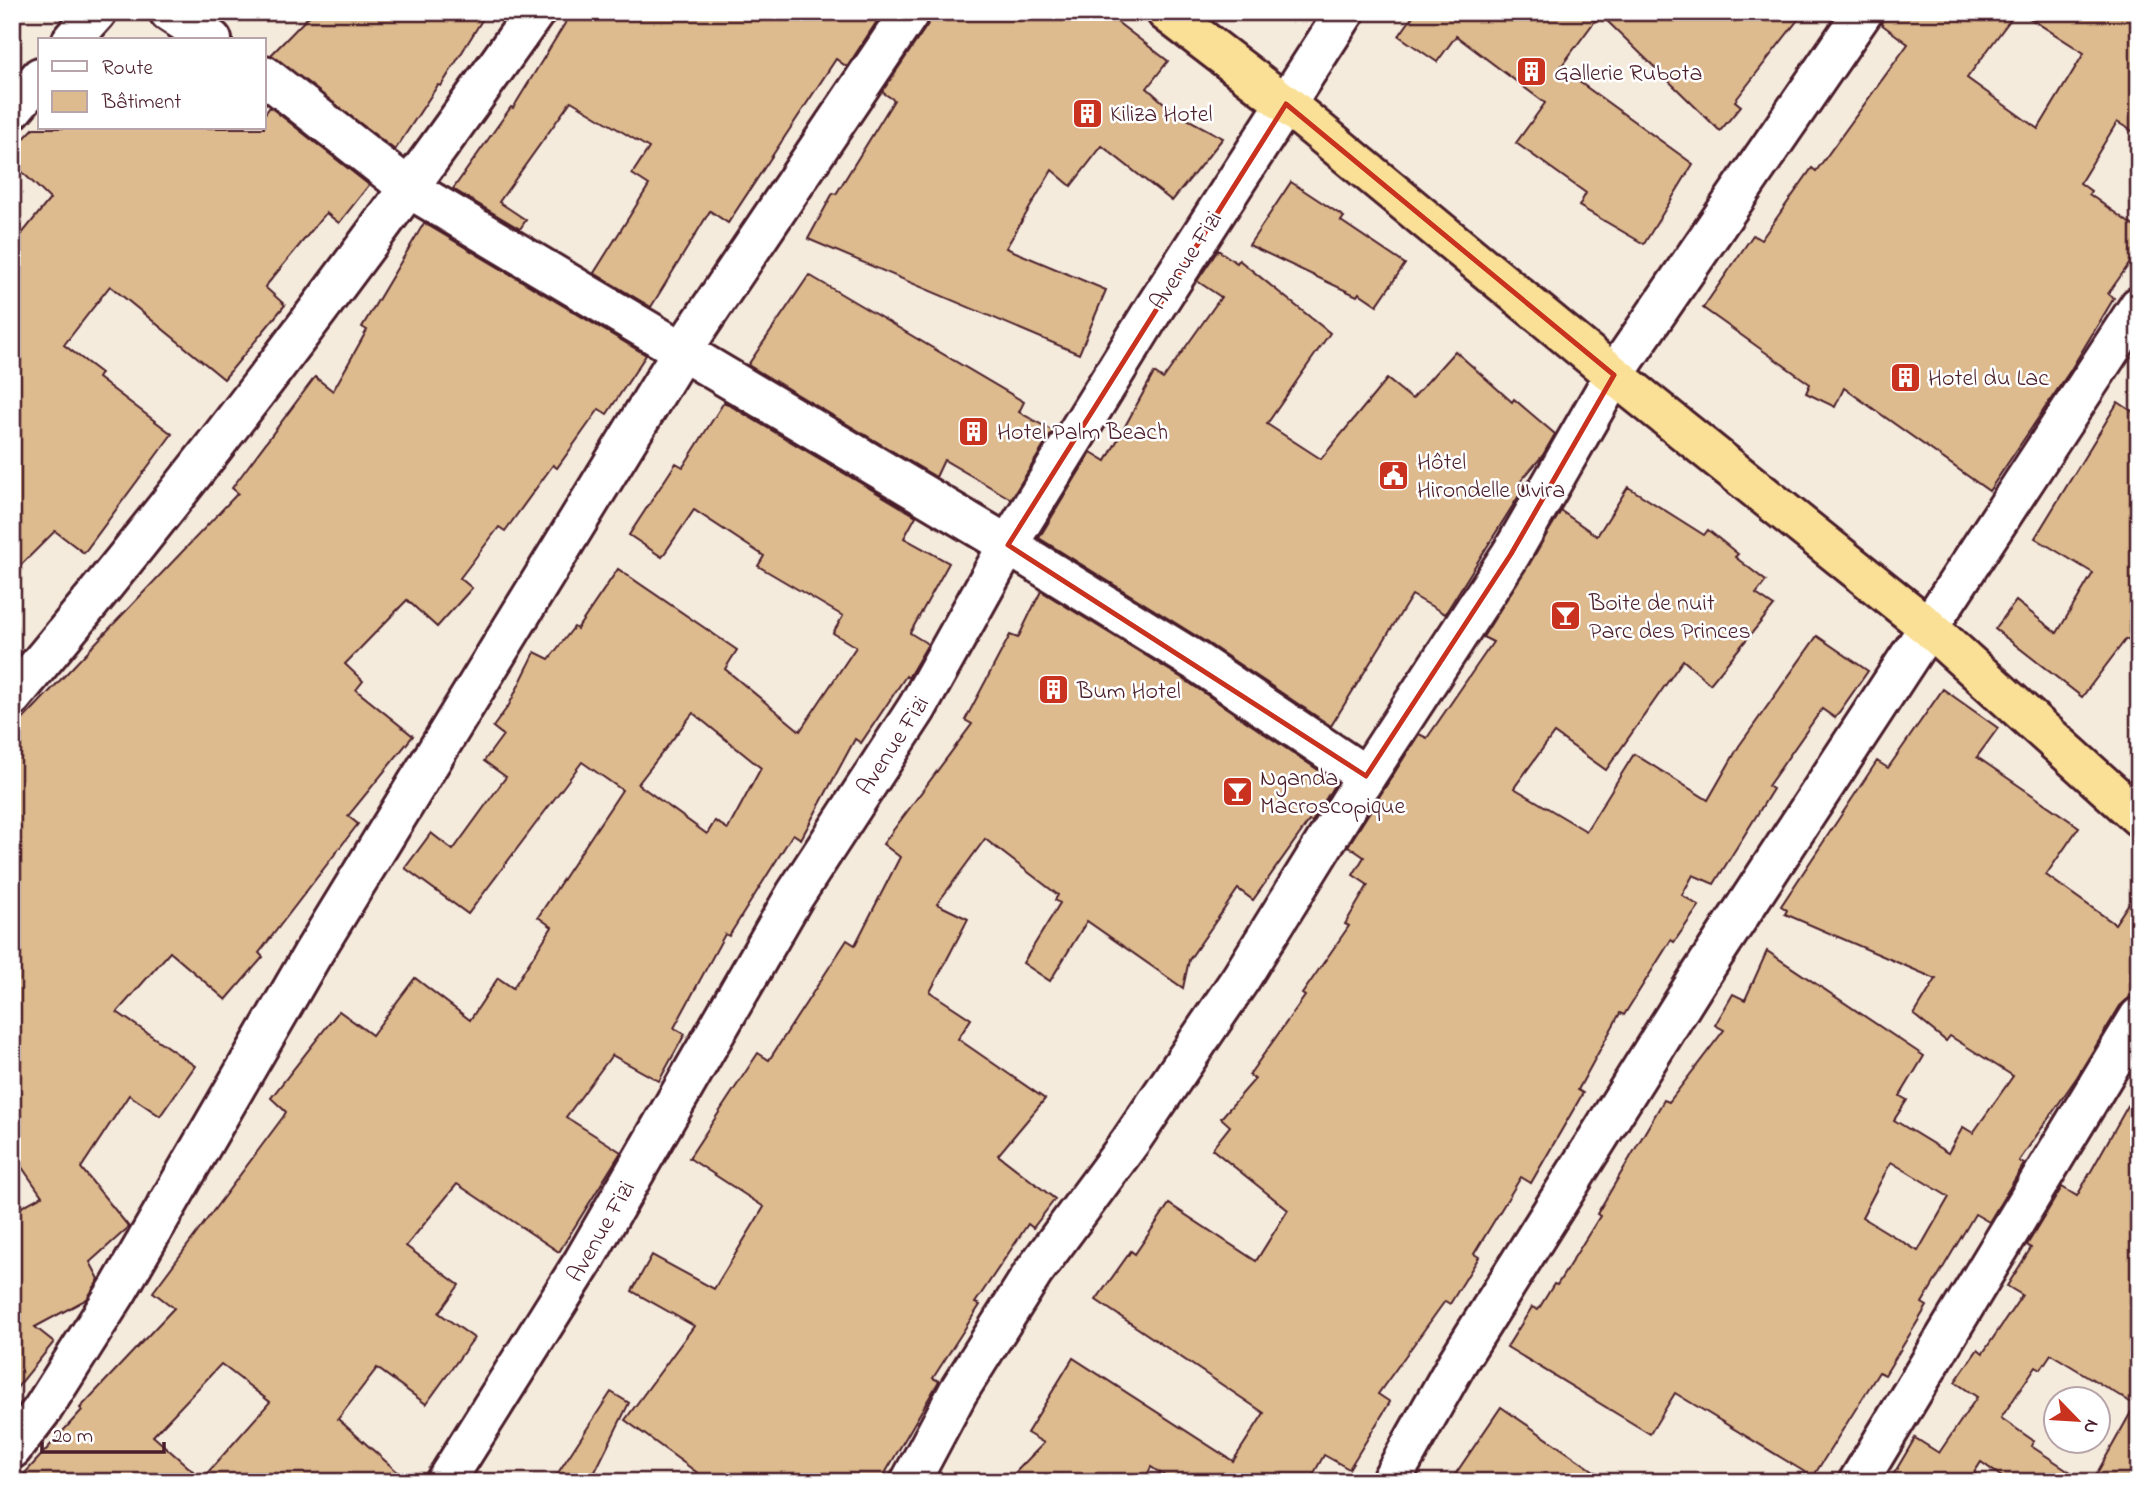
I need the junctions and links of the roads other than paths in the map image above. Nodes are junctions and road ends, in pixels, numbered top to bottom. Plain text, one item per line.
1 (97, 12) edge
2 (169, 12) edge
3 (535, 12) edge
4 (909, 12) edge
5 (1166, 12) edge
6 (1345, 12) edge
7 (1863, 12) edge
8 (74, 38) edge
9 (209, 38) edge
10 (266, 77) edge
11 (38, 80) edge
12 (1286, 104) junction
13 (12, 110) edge
14 (410, 189) junction
15 (2139, 306) edge
16 (682, 351) junction
17 (1614, 375) junction
18 (1008, 545) junction
19 (1927, 626) junction
20 (12, 697) edge
21 (1366, 776) junction
22 (2139, 817) edge
23 (2139, 1017) edge
24 (12, 1449) edge
25 (445, 1482) edge
26 (910, 1482) edge
27 (1390, 1482) edge
28 (1858, 1482) edge

1 - 8 street
2 - 9 street
3 - 14 street
4 - 16 street
5 - 12 highway
6 - 12 street, Avenue Fizi
7 - 17 street
10 - 14 street
11 - 13 street
12 - 17 highway
12 - 18 street, Avenue Fizi
14 - 16 street
14 - 20 street
15 - 19 street
16 - 18 street
16 - 24 street
17 - 19 highway
17 - 21 street
18 - 21 street
18 - 25 street, Avenue Fizi
19 - 22 highway
19 - 27 street
21 - 26 street
23 - 28 street

